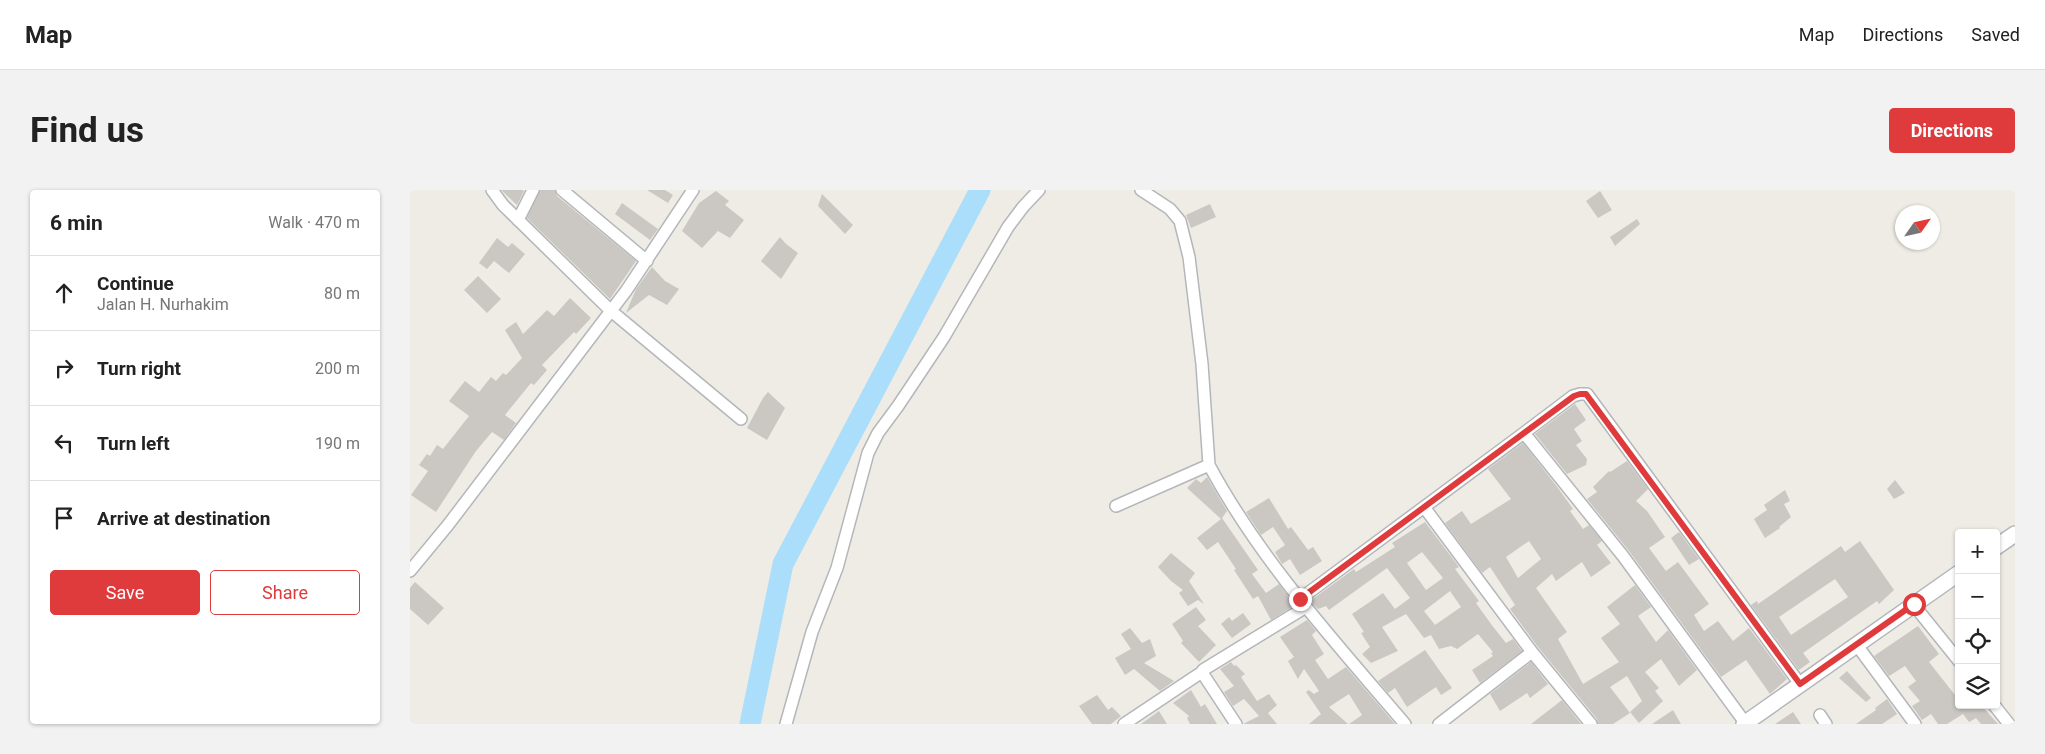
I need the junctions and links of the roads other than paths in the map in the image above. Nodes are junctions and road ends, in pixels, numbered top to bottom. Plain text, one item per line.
1 (492, 190) edge
2 (533, 190) edge
3 (562, 190) edge
4 (693, 190) edge
5 (1039, 190) edge
6 (1141, 190) edge
7 (518, 220) junction
8 (646, 261) junction
9 (610, 310) junction
10 (741, 419) dead end
11 (1524, 433) junction
12 (1209, 465) junction
13 (1116, 506) dead end
14 (1424, 508) junction
15 (2015, 534) edge
16 (2000, 544) edge
17 (410, 571) edge
18 (1958, 574) edge
19 (1303, 603) junction
20 (1914, 604) junction
21 (1856, 644) junction
22 (1532, 652) junction
23 (1955, 656) edge
24 (1202, 672) junction
25 (1800, 684) junction
26 (1997, 709) edge
27 (786, 724) edge
28 (1124, 724) edge
29 (1236, 724) edge
30 (1405, 724) edge
31 (1439, 724) edge
32 (1591, 724) edge
33 (1745, 724) edge
34 (1915, 724) edge
35 (2009, 724) edge

1 - 7 street
2 - 7 street
3 - 8 street
4 - 8 street
5 - 27 street
6 - 12 street
7 - 9 street
8 - 9 street
9 - 10 street
9 - 17 street
11 - 14 street
11 - 25 street
11 - 33 street
12 - 13 street
12 - 19 street
14 - 19 street
14 - 22 street
15 - 16 main road
18 - 20 main road
19 - 24 street
19 - 30 street
20 - 21 main road
20 - 23 street
21 - 25 main road
21 - 34 street
22 - 31 street
22 - 32 street
24 - 28 street
24 - 29 street
25 - 33 main road
26 - 35 street

